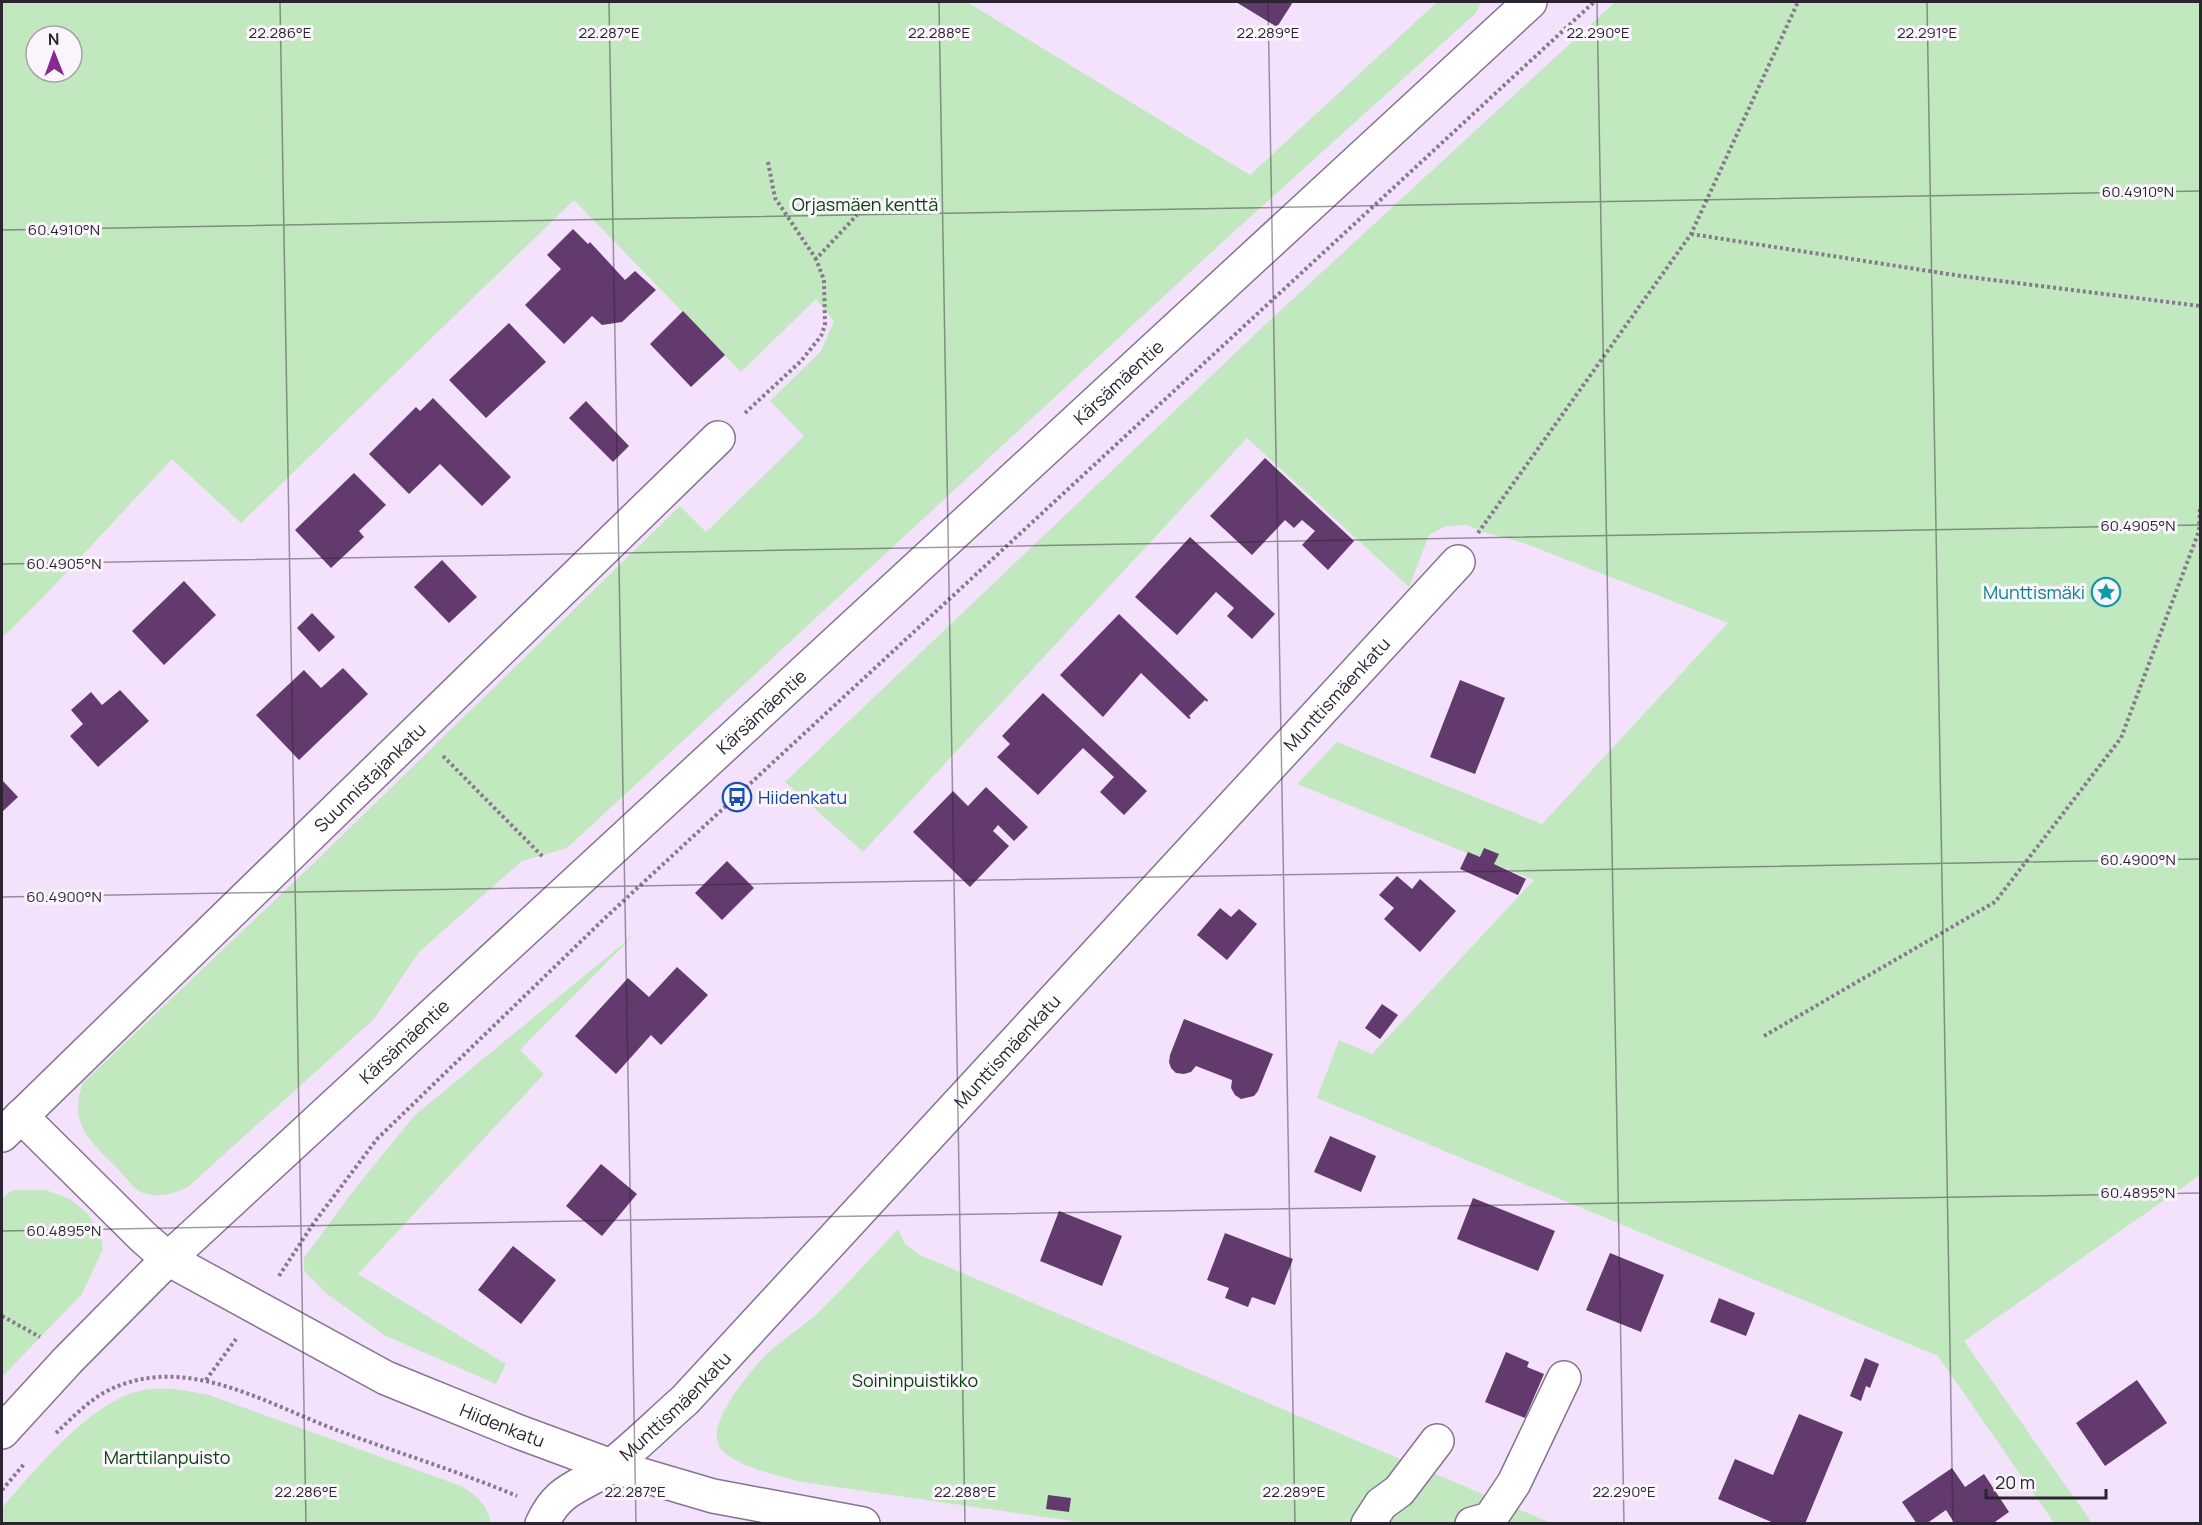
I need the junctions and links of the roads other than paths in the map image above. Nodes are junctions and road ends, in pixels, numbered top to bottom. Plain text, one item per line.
1 (1530, 2) edge
2 (718, 438) road end
3 (1458, 562) road end
4 (11, 1125) edge
5 (168, 1259) junction
6 (1564, 1378) dead end
7 (2, 1432) edge
8 (1437, 1441) dead end
9 (611, 1466) junction
10 (542, 1524) edge
11 (863, 1524) edge
12 (1368, 1524) edge
13 (1472, 1524) edge

1 - 5 street, Kärsämäentie
2 - 4 street, Suunnistajankatu
3 - 9 street, Munttismäenkatu
4 - 5 street, Suunnistajankatu
5 - 7 street, Kärsämäentie
5 - 9 street, Hiidenkatu
6 - 13 street
8 - 12 street
9 - 10 street, Munttismäenkatu
9 - 11 street, Hiidenkatu

